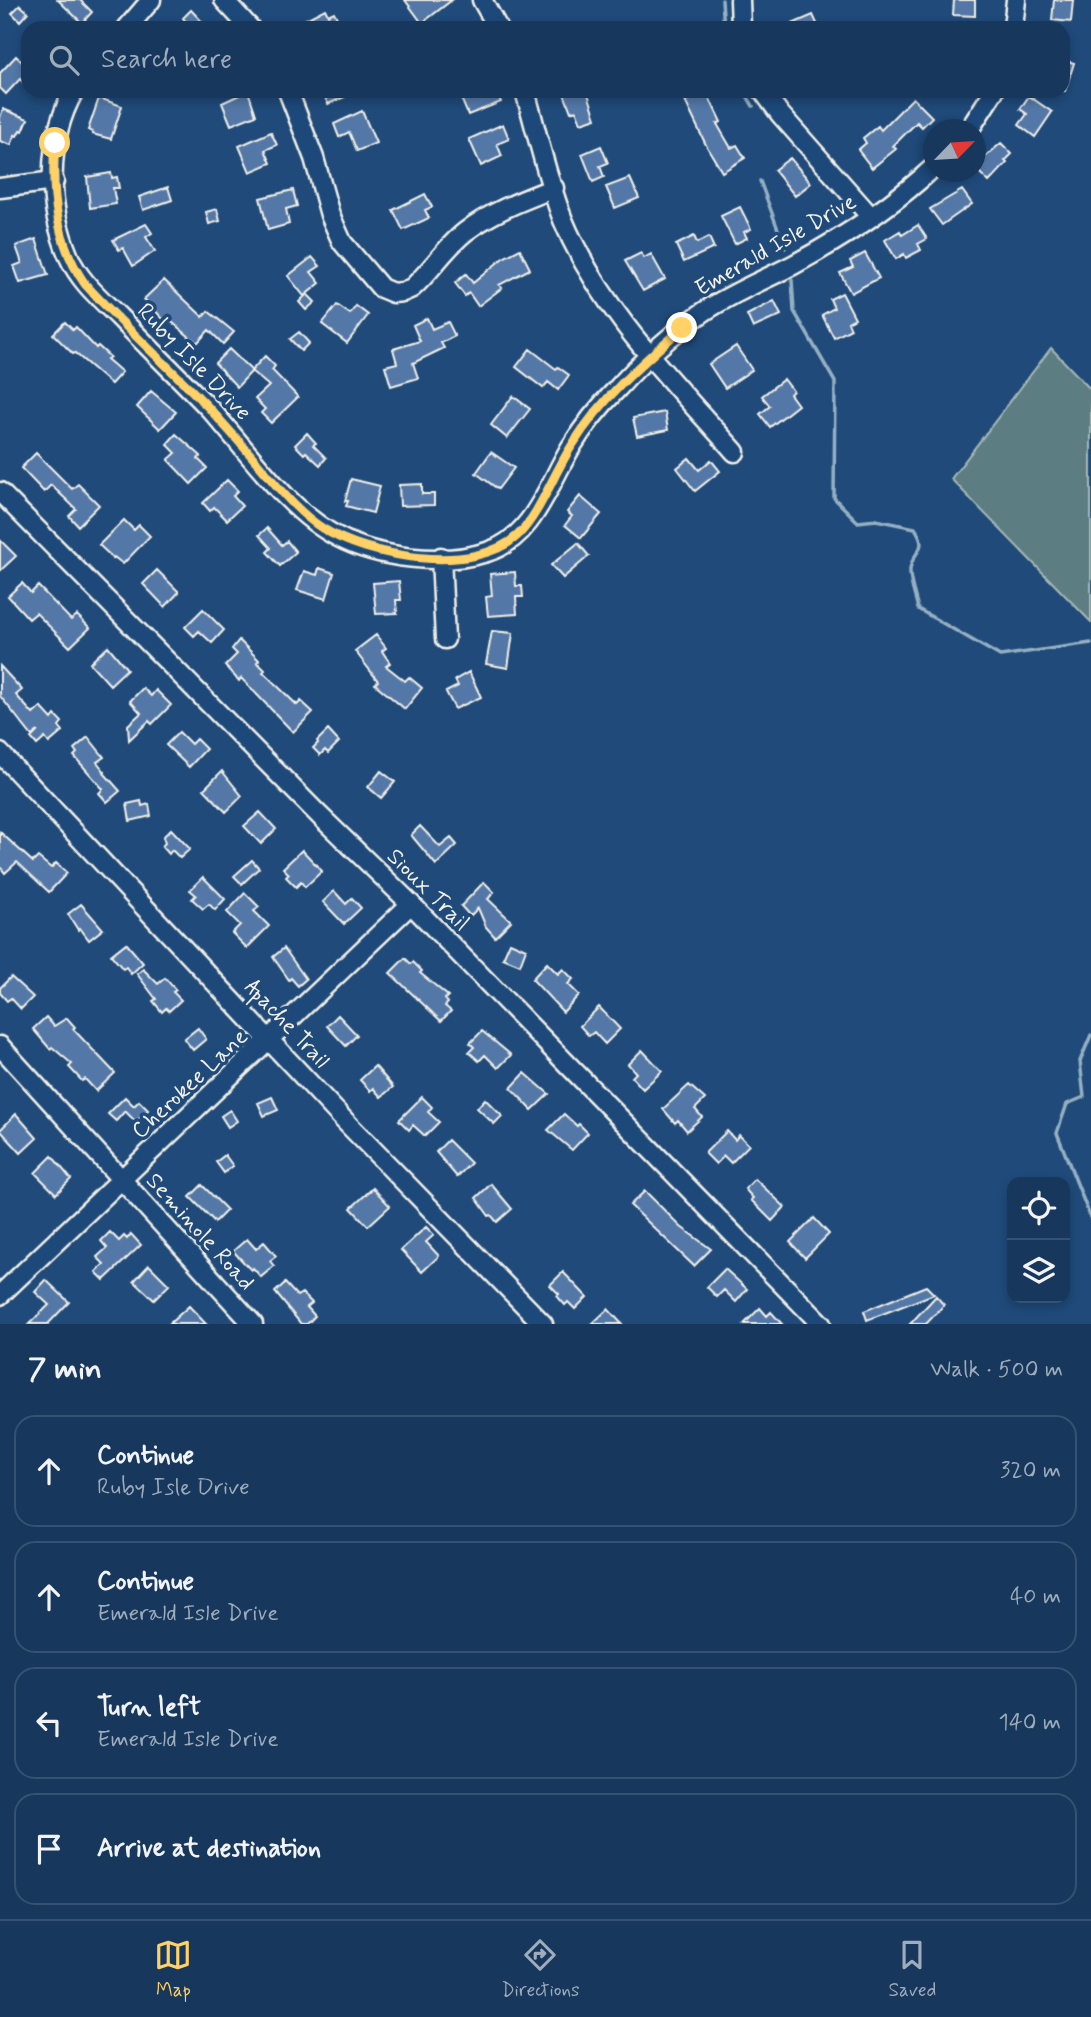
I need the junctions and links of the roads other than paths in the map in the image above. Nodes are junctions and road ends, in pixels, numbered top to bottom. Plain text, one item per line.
1 (151, 0) edge
2 (224, 0) edge
3 (482, 0) edge
4 (740, 0) edge
5 (1016, 0) edge
6 (133, 21) edge
7 (244, 21) edge
8 (494, 21) edge
9 (741, 21) edge
10 (1014, 21) edge
11 (71, 98) edge
12 (291, 98) edge
13 (527, 98) edge
14 (768, 98) edge
15 (990, 98) edge
16 (976, 119) edge
17 (923, 175) edge
18 (54, 181) junction
19 (0, 188) edge
20 (554, 188) junction
21 (871, 217) junction
22 (650, 356) junction
23 (735, 452) dead end
24 (0, 492) edge
25 (441, 557) junction
26 (445, 639) dead end
27 (0, 753) edge
28 (411, 904) junction
29 (271, 1039) junction
30 (0, 1046) edge
31 (122, 1180) junction
32 (0, 1295) edge
33 (253, 1324) edge
34 (543, 1324) edge
35 (821, 1324) edge

1 - 6 street
2 - 7 street
3 - 8 street
4 - 9 street
5 - 10 street
11 - 18 street, Ruby Isle Drive
12 - 20 street
13 - 20 street
14 - 21 street
15 - 16 street
17 - 21 street, Emerald Isle Drive
18 - 19 street
18 - 25 street, Ruby Isle Drive
20 - 22 street
21 - 22 street, Emerald Isle Drive
22 - 23 street
22 - 25 street, Emerald Isle Drive
24 - 28 street, Sioux Trail
25 - 26 street
27 - 29 street, Apache Trail
28 - 29 street, Cherokee Lane
28 - 35 street, Sioux Trail
29 - 31 street, Cherokee Lane
29 - 34 street, Apache Trail
30 - 31 street, Seminole Road
31 - 32 street, Cherokee Lane
31 - 33 street, Seminole Road

